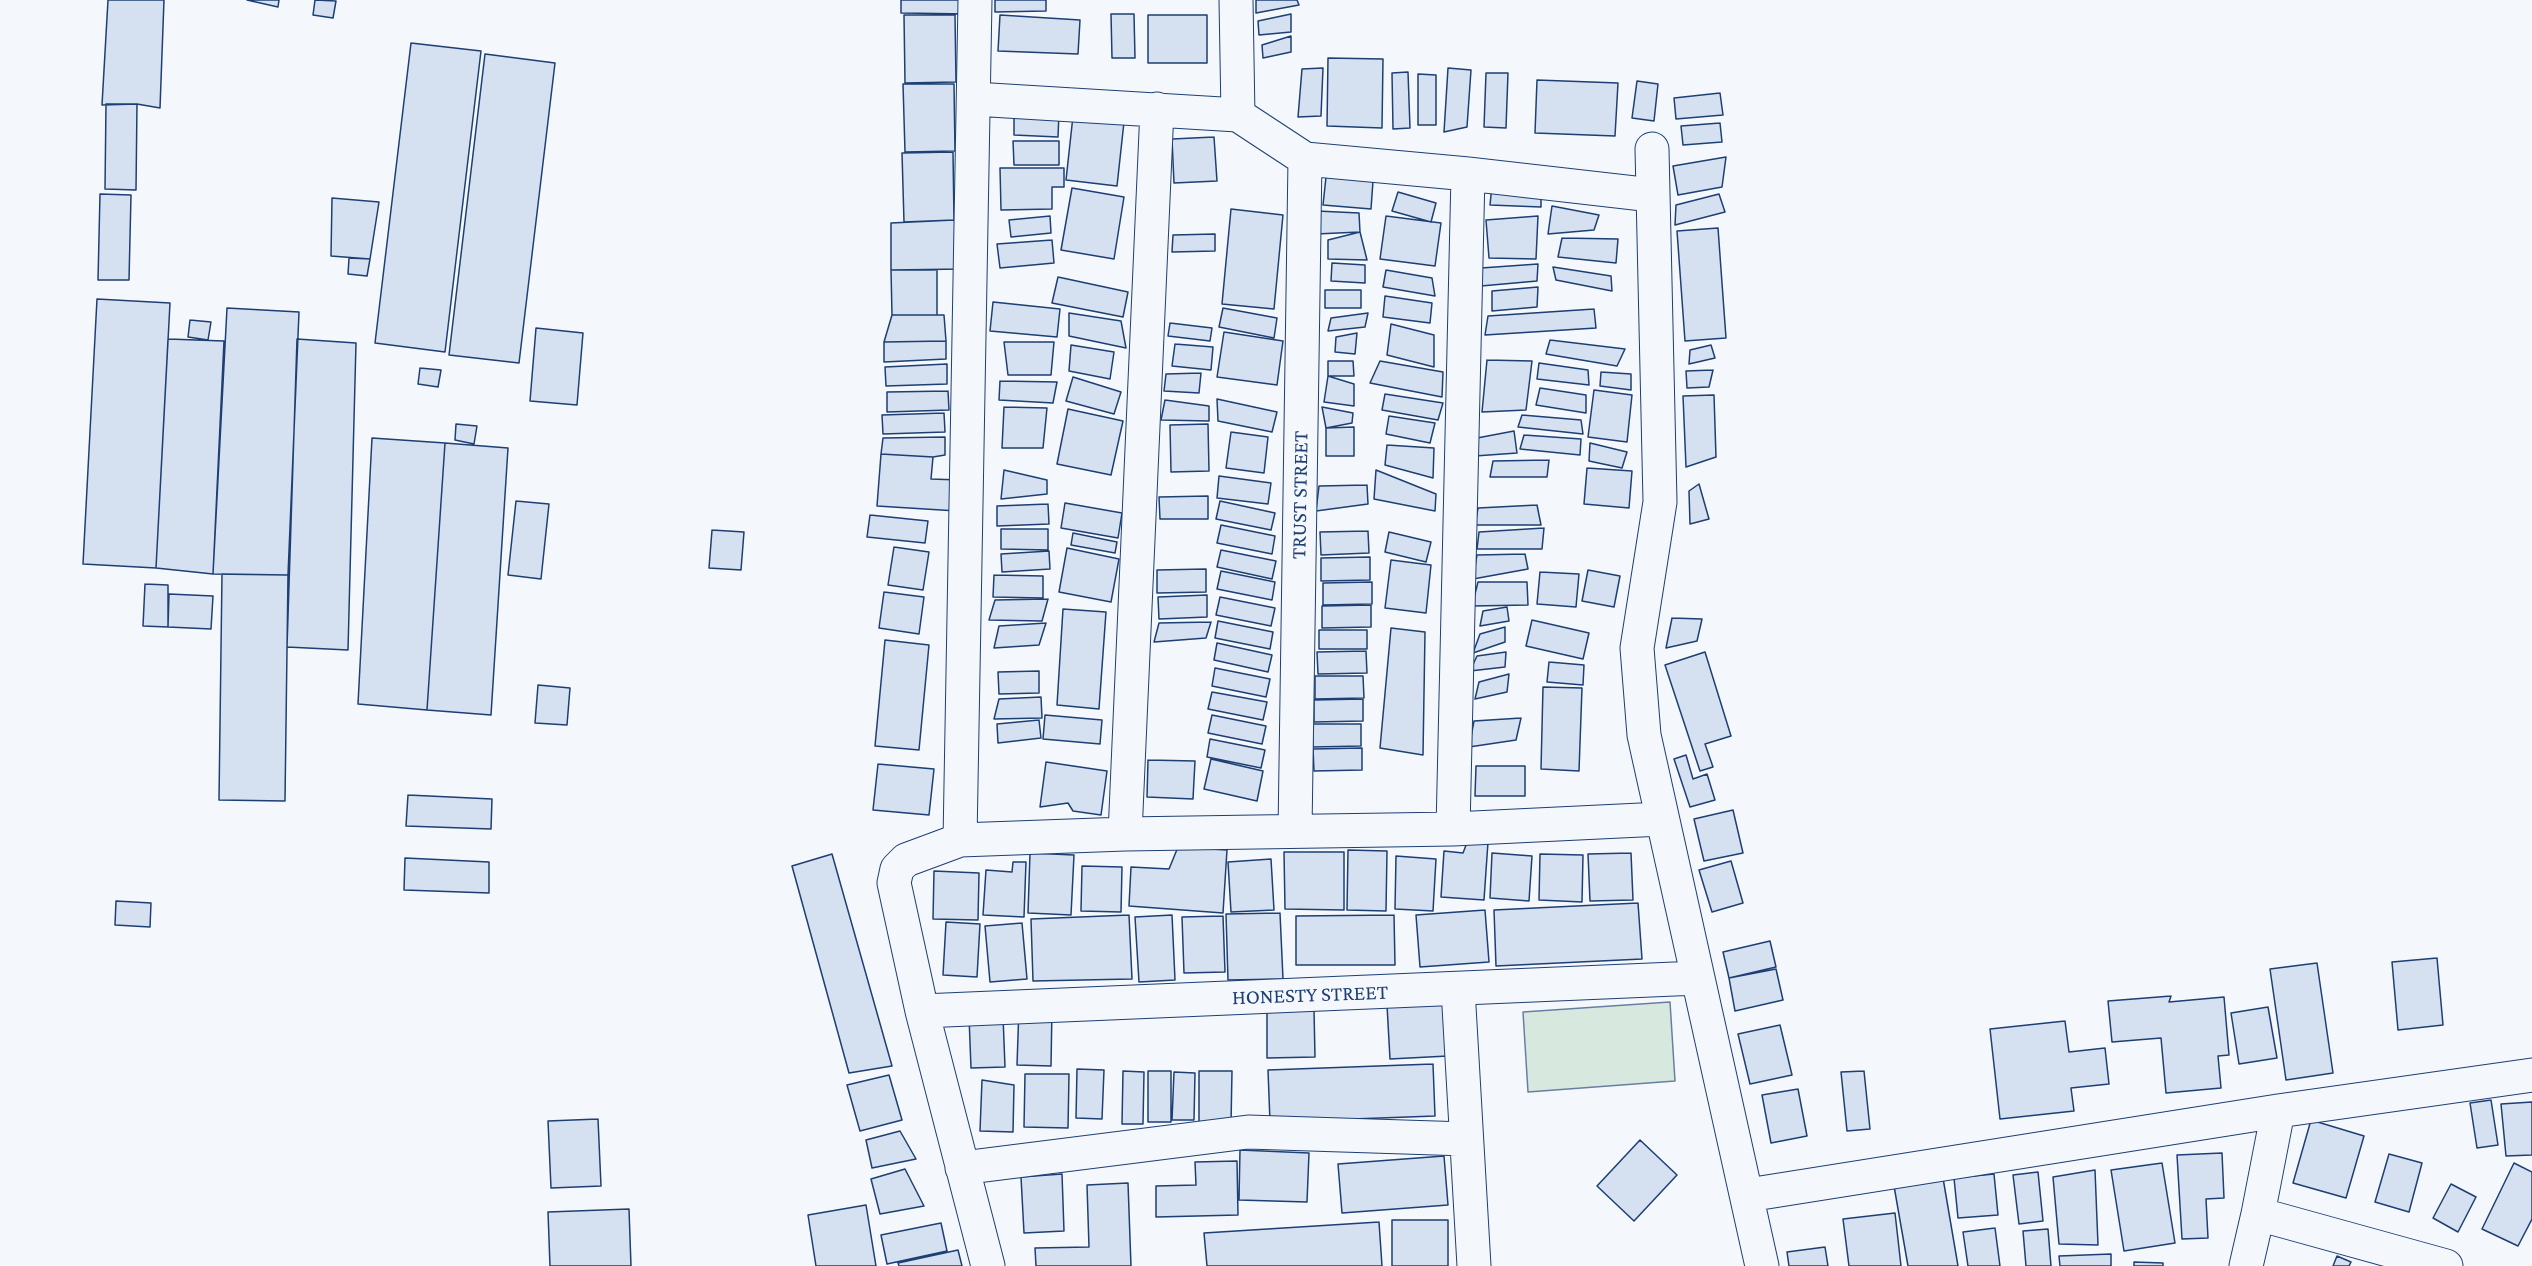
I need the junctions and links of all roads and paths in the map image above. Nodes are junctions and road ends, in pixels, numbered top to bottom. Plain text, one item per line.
1 (975, 0) edge
2 (1236, 0) edge
3 (974, 99) junction
4 (1157, 109) junction
5 (1238, 114) junction
6 (1652, 149) dead end
7 (1305, 159) junction
8 (1468, 174) junction
9 (1653, 195) junction
10 (1662, 819) junction
11 (1453, 829) junction
12 (1294, 831) junction
13 (1125, 834) junction
14 (960, 840) junction
15 (1698, 978) junction
16 (1458, 989) junction
17 (922, 1011) junction
18 (2532, 1075) edge
19 (2278, 1111) junction
20 (1466, 1139) junction
21 (962, 1168) junction
22 (1748, 1195) junction
23 (2258, 1214) junction
24 (988, 1266) edge
25 (1474, 1266) edge
26 (1762, 1266) edge
27 (2246, 1266) edge
28 (2446, 1266) edge

1 - 3 street
2 - 5 street
3 - 4 street
3 - 14 street
4 - 5 street
4 - 13 street
5 - 7 street
6 - 9 street
7 - 8 street
7 - 12 street, TRUST STREET
8 - 9 street
8 - 11 street
9 - 10 street
10 - 11 street
10 - 15 street
11 - 12 street
12 - 13 street
13 - 14 street
14 - 17 street
15 - 16 street, HONESTY STREET
15 - 22 street
16 - 17 street, HONESTY STREET
16 - 20 street
17 - 21 street
18 - 19 street
19 - 22 street
19 - 23 street
20 - 21 street
20 - 25 street
21 - 24 street
22 - 26 street
23 - 27 street
23 - 28 street

